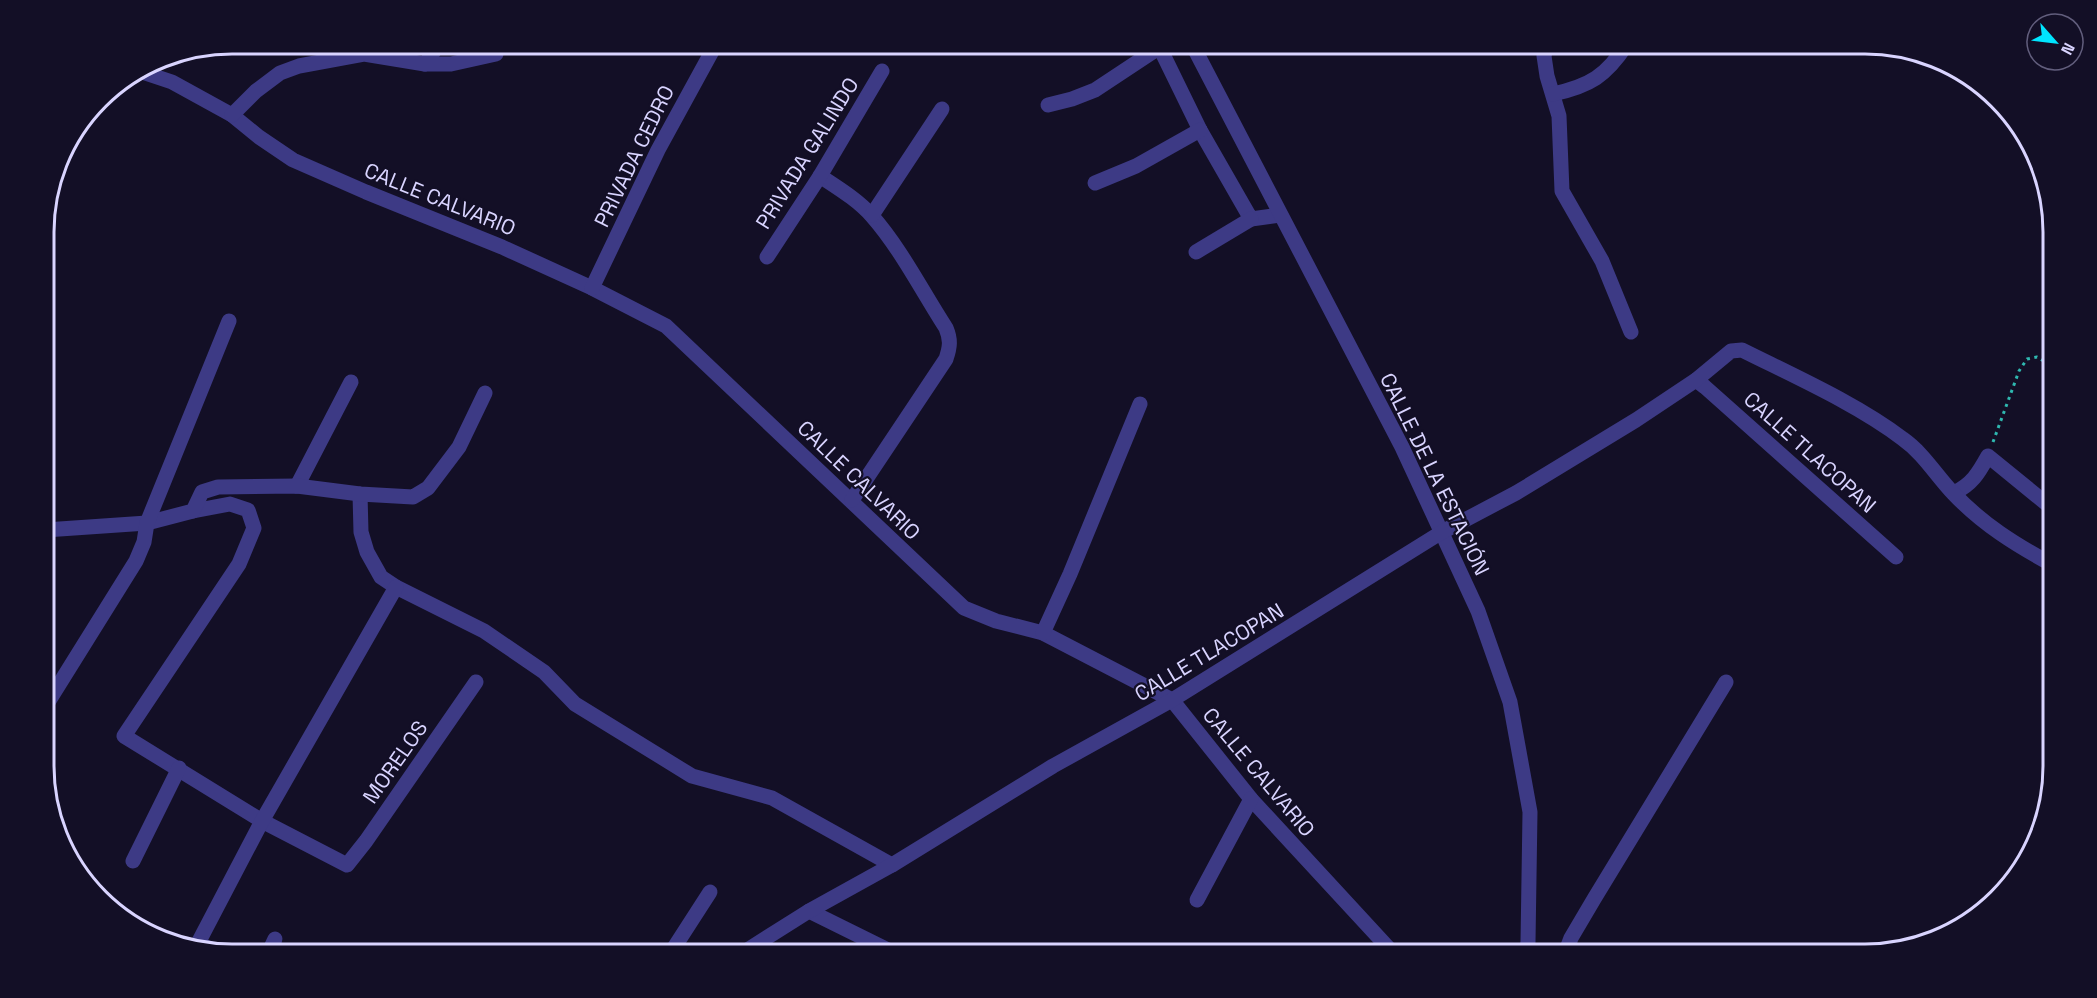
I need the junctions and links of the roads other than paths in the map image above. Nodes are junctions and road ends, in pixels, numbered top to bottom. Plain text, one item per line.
1 (335, 54) edge
2 (364, 54) edge
3 (432, 54) edge
4 (496, 54) dead end
5 (711, 54) edge
6 (1146, 54) edge
7 (1163, 54) edge
8 (1197, 54) edge
9 (1544, 54) edge
10 (1620, 54) edge
11 (425, 64) junction
12 (882, 70) dead end
13 (149, 74) edge
14 (1553, 94) junction
15 (1048, 105) dead end
16 (942, 109) dead end
17 (232, 115) junction
18 (1200, 130) junction
19 (820, 176) junction
20 (1095, 183) dead end
21 (872, 215) junction
22 (1280, 215) junction
23 (1251, 219) junction
24 (1196, 252) dead end
25 (766, 257) dead end
26 (592, 288) junction
27 (229, 321) dead end
28 (1630, 332) dead end
29 (1696, 380) junction
30 (351, 382) dead end
31 (485, 393) dead end
32 (1140, 404) dead end
33 (297, 486) junction
34 (360, 494) junction
35 (1954, 494) junction
36 (852, 500) junction
37 (2043, 501) edge
38 (193, 511) junction
39 (147, 523) junction
40 (54, 529) edge
41 (1442, 532) junction
42 (1896, 557) dead end
43 (2043, 560) edge
44 (396, 587) junction
45 (1043, 633) junction
46 (476, 682) dead end
47 (1726, 682) dead end
48 (54, 693) edge
49 (1172, 700) junction
50 (179, 768) junction
51 (1251, 799) junction
52 (262, 821) junction
53 (133, 861) dead end
54 (892, 865) junction
55 (710, 892) dead end
56 (1197, 900) dead end
57 (809, 911) junction
58 (275, 939) dead end
59 (199, 941) edge
60 (273, 944) edge
61 (676, 944) edge
62 (757, 944) edge
63 (876, 944) edge
64 (1385, 944) edge
65 (1528, 944) edge
66 (1569, 944) edge

1 - 17 street
2 - 11 street
3 - 11 street
4 - 11 street
5 - 26 street, PRIVADA CEDRO
6 - 15 street
7 - 18 street
8 - 22 street, CALLE DE LA ESTACIÓN
9 - 14 street
10 - 14 street
12 - 19 street, PRIVADA GALINDO
13 - 17 street, CALLE CALVARIO
14 - 28 street
16 - 21 street
17 - 26 street, CALLE CALVARIO
18 - 20 street
18 - 23 street
19 - 21 street
19 - 25 street, PRIVADA GALINDO
21 - 36 street
22 - 23 street
22 - 41 street, CALLE DE LA ESTACIÓN
23 - 24 street
26 - 36 street, CALLE CALVARIO
27 - 39 street
29 - 35 street, CALLE TLACOPAN
29 - 41 street, CALLE TLACOPAN
29 - 42 street, CALLE TLACOPAN
30 - 33 street
31 - 34 street
32 - 45 street
33 - 34 street
33 - 38 street
34 - 44 street
35 - 37 street
35 - 43 street
36 - 45 street, CALLE CALVARIO
38 - 39 street
38 - 50 street
39 - 40 street
39 - 48 street
41 - 49 street, CALLE TLACOPAN
41 - 65 street, CALLE DE LA ESTACIÓN
44 - 52 street
44 - 54 street
45 - 49 street, CALLE CALVARIO
46 - 52 street, MORELOS
47 - 66 street
49 - 51 street, CALLE CALVARIO
49 - 54 street, CALLE TLACOPAN
50 - 52 street
50 - 53 street
51 - 56 street
51 - 64 street, CALLE CALVARIO
52 - 59 street
54 - 57 street, CALLE TLACOPAN
55 - 61 street
57 - 62 street, CALLE TLACOPAN
57 - 63 street
58 - 60 street

